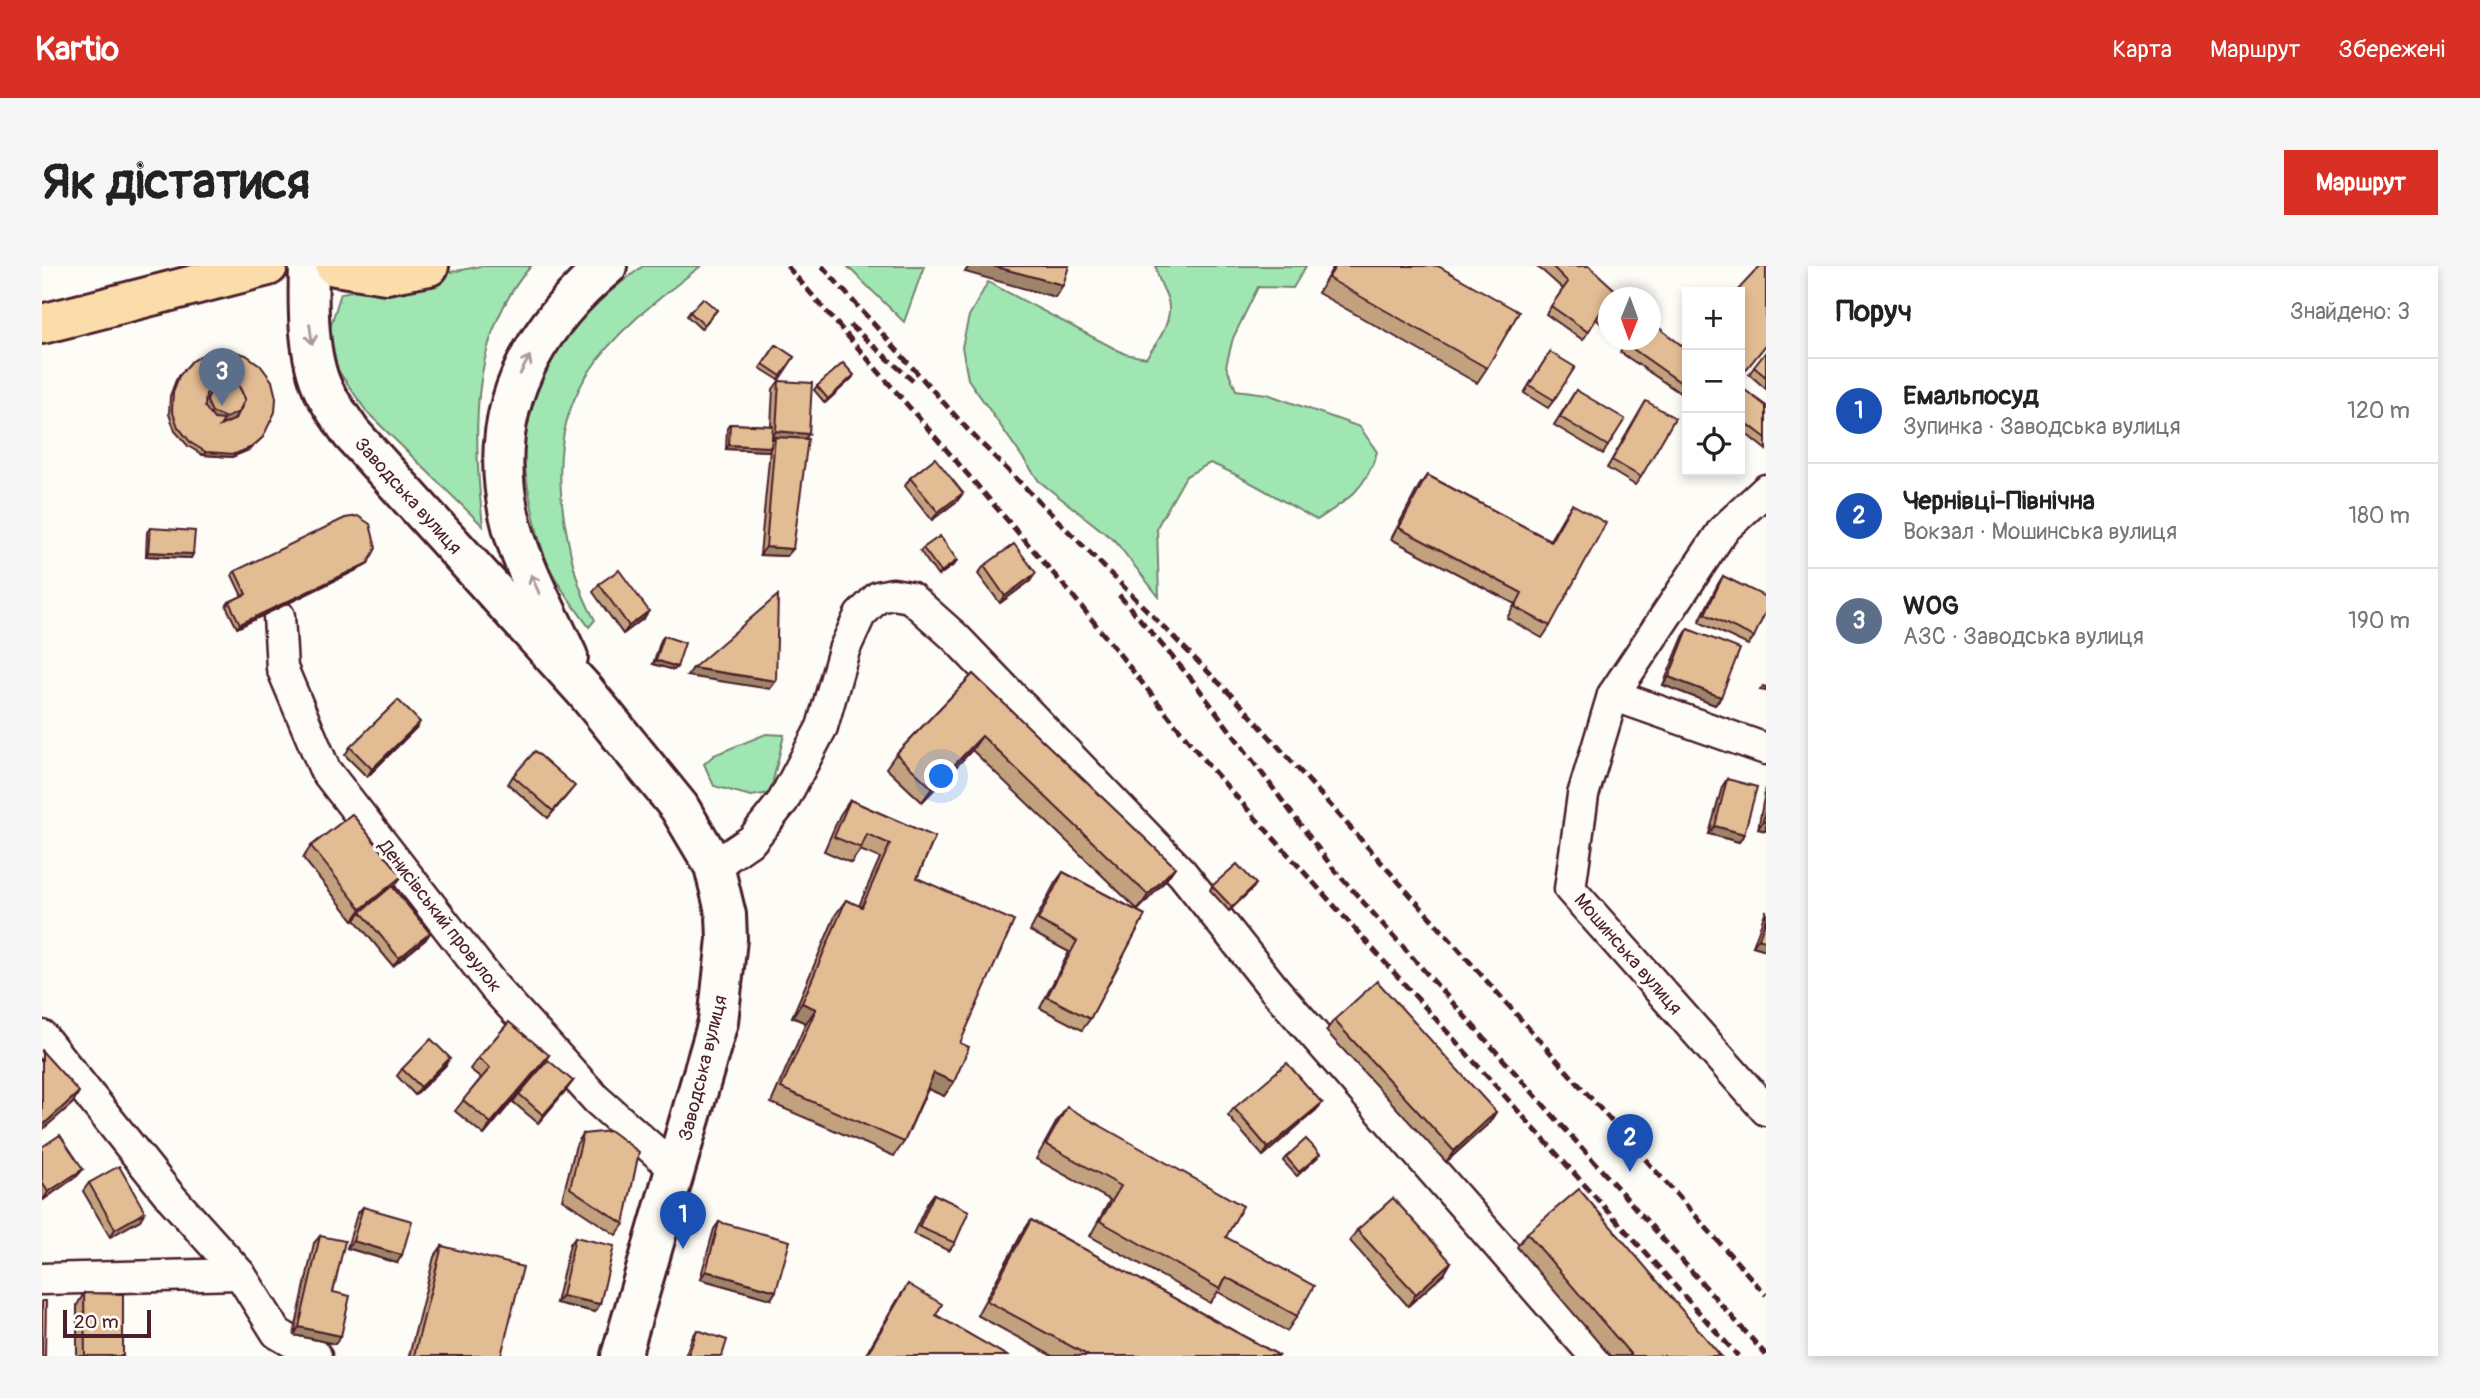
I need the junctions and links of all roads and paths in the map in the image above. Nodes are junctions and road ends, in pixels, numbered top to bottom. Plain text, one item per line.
1 (268, 266) edge
2 (309, 266) edge
3 (335, 266) edge
4 (429, 266) edge
5 (607, 266) edge
6 (42, 324) edge
7 (1764, 495) edge
8 (279, 617) dead end
9 (584, 690) junction
10 (1613, 695) junction
11 (1766, 748) edge
12 (714, 866) junction
13 (42, 1036) edge
14 (1765, 1107) edge
15 (676, 1170) junction
16 (240, 1274) junction
17 (42, 1279) edge
18 (316, 1356) edge
19 (621, 1356) edge
20 (1595, 1356) edge

1 - 6 highway
2 -> 9 main road, Заводська вулиця
3 - 4 highway
9 -> 5 main road, Заводська вулиця
7 - 10 street, Мошинська вулиця
8 - 15 street, Денисівський провулок
9 - 12 main road, Заводська вулиця
10 - 11 street
10 - 14 street, Мошинська вулиця
12 - 15 main road, Заводська вулиця
12 - 20 street
13 - 16 street
15 - 19 main road, Заводська вулиця
16 - 17 street
16 - 18 street

